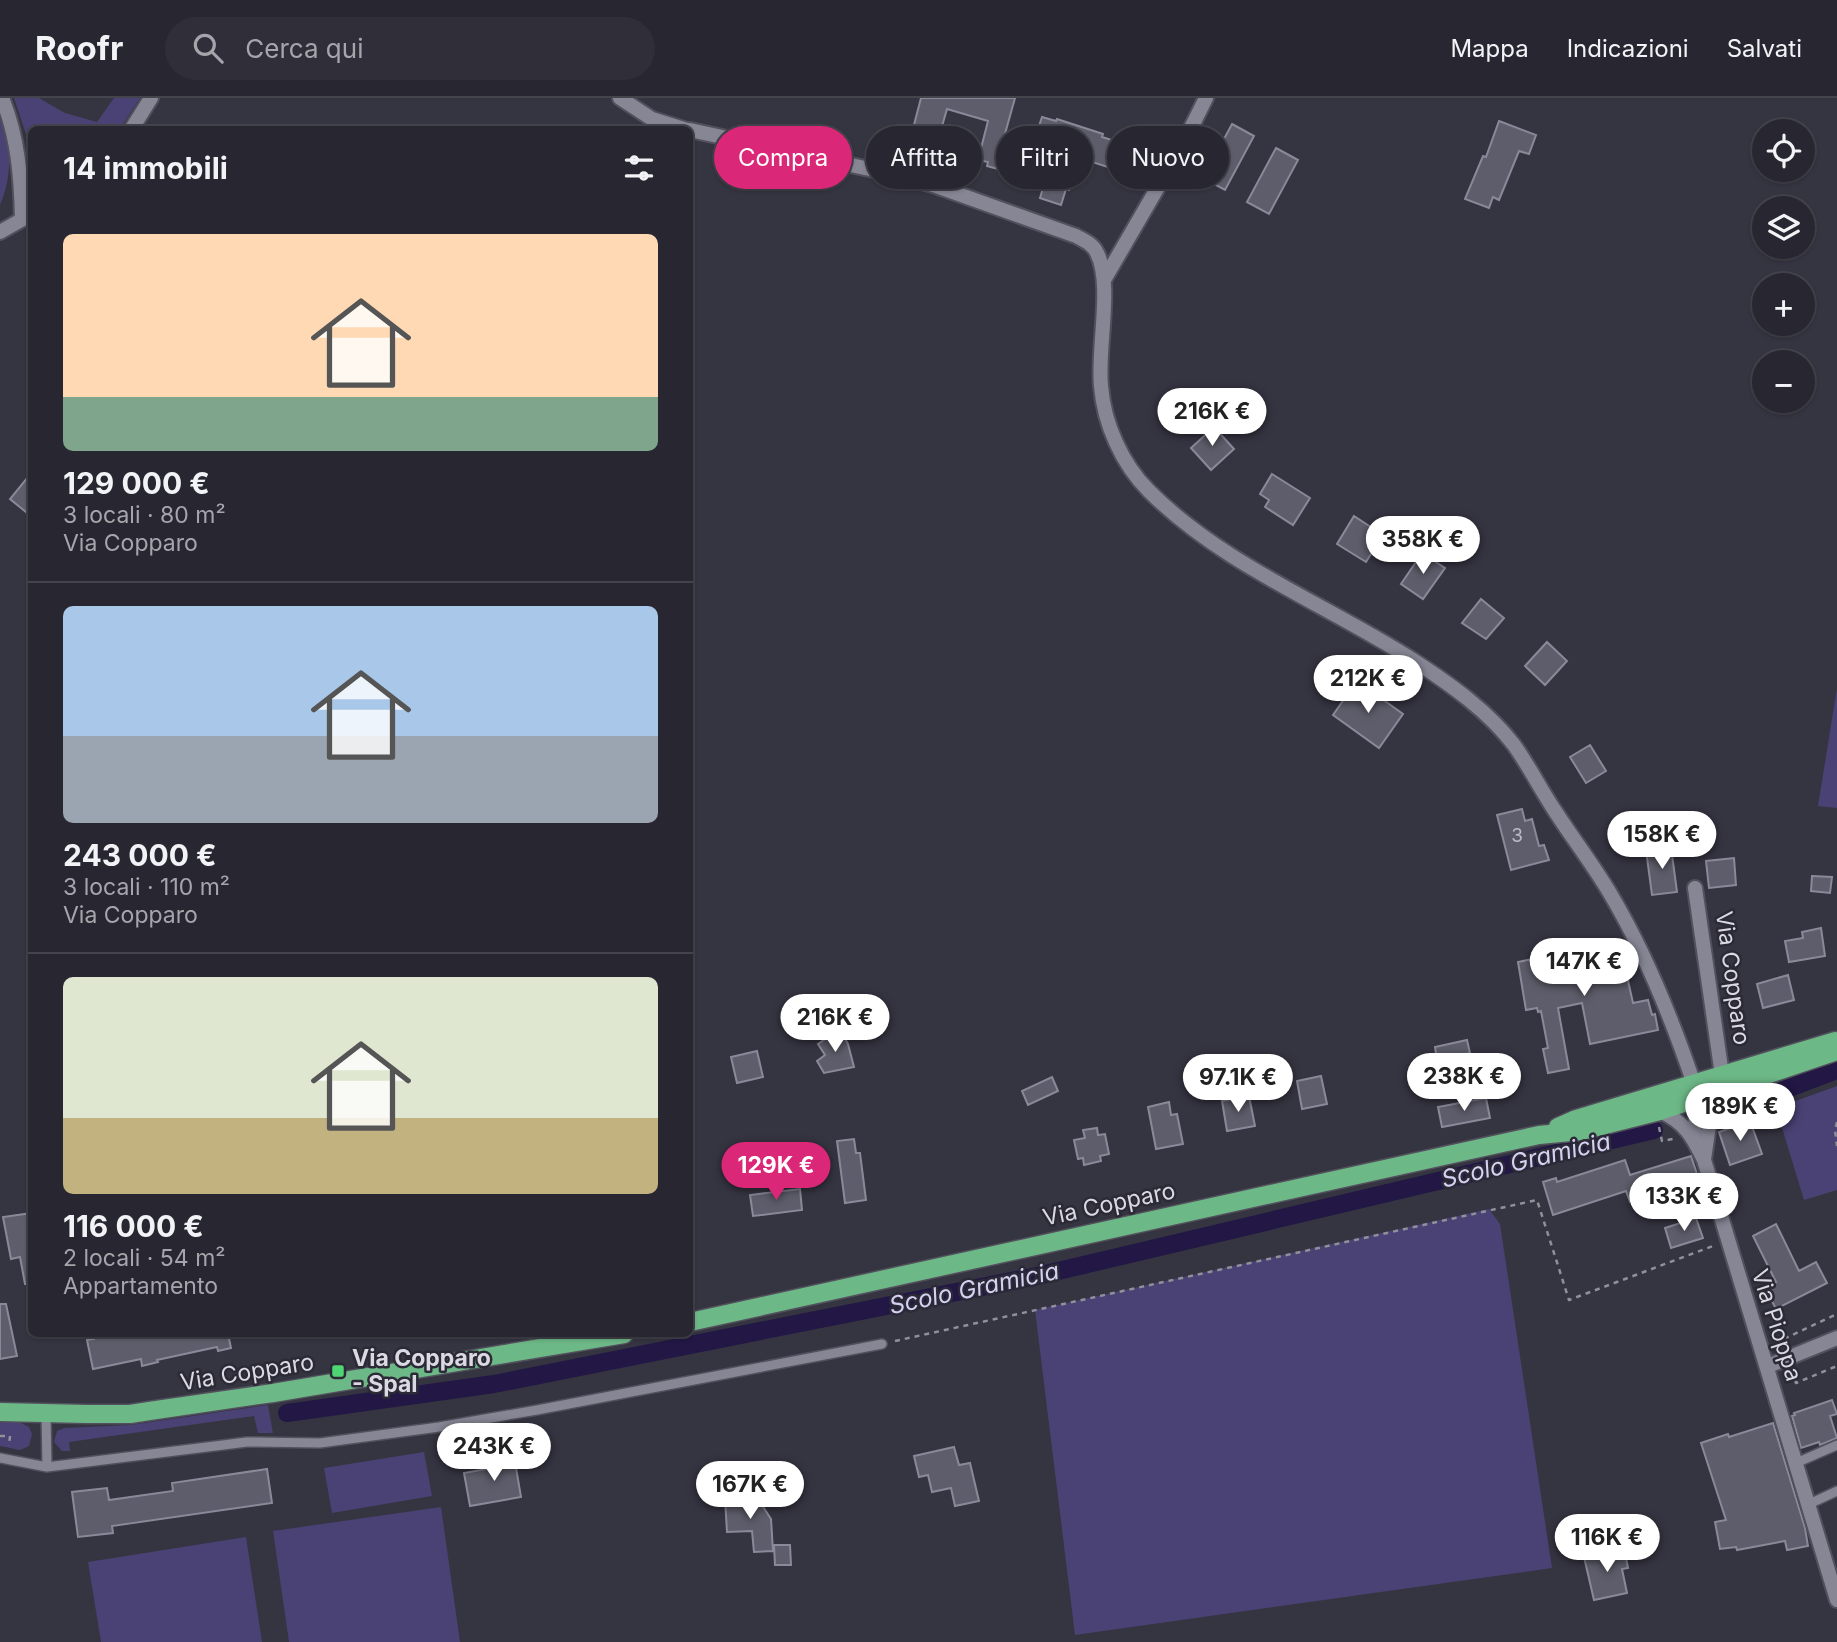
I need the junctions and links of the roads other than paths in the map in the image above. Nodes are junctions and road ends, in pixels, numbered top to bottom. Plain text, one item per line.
1 (2, 98) edge
2 (151, 98) edge
3 (620, 98) edge
4 (1206, 98) edge
5 (134, 126) edge
6 (676, 126) edge
7 (693, 131) edge
8 (27, 217) edge
9 (0, 232) edge
10 (1104, 280) junction
11 (1695, 888) dead end
12 (1837, 1041) edge
13 (1837, 1051) edge
14 (1723, 1075) junction
15 (1701, 1098) junction
16 (1661, 1111) junction
17 (1539, 1135) junction
18 (1693, 1136) junction
19 (1704, 1160) junction
20 (693, 1321) edge
21 (571, 1338) edge
22 (1837, 1338) edge
23 (882, 1344) road end
24 (1768, 1366) junction
25 (0, 1412) edge
26 (46, 1413) junction
27 (1837, 1445) edge
28 (4, 1459) edge
29 (1796, 1463) junction
30 (47, 1467) junction
31 (1837, 1491) edge
32 (1809, 1504) junction
33 (1837, 1600) edge

1 - 8 street
2 - 5 street
3 - 6 street
4 - 10 street
7 - 10 street
8 - 9 street
10 - 15 street
11 - 14 street, Via Copparo
12 - 14 main road, Via Copparo
13 - 15 main road, Via Copparo
14 - 15 main road, Via Copparo
15 - 16 main road, Via Copparo
15 - 17 main road, Via Copparo
15 - 18 street
15 - 19 street, Via Pioppa
16 - 17 main road, Via Copparo
16 - 18 street, Via Pioppa
17 - 20 main road, Via Copparo
18 - 19 street, Via Pioppa
19 - 24 street, Via Pioppa
21 - 26 main road, Via Copparo
22 - 24 street
23 - 30 lane
24 - 29 street, Via Pioppa
25 - 26 main road, Via Copparo
26 - 30 lane
27 - 29 lane
28 - 30 lane
29 - 32 street, Via Pioppa
31 - 32 lane
32 - 33 street, Via Pioppa

